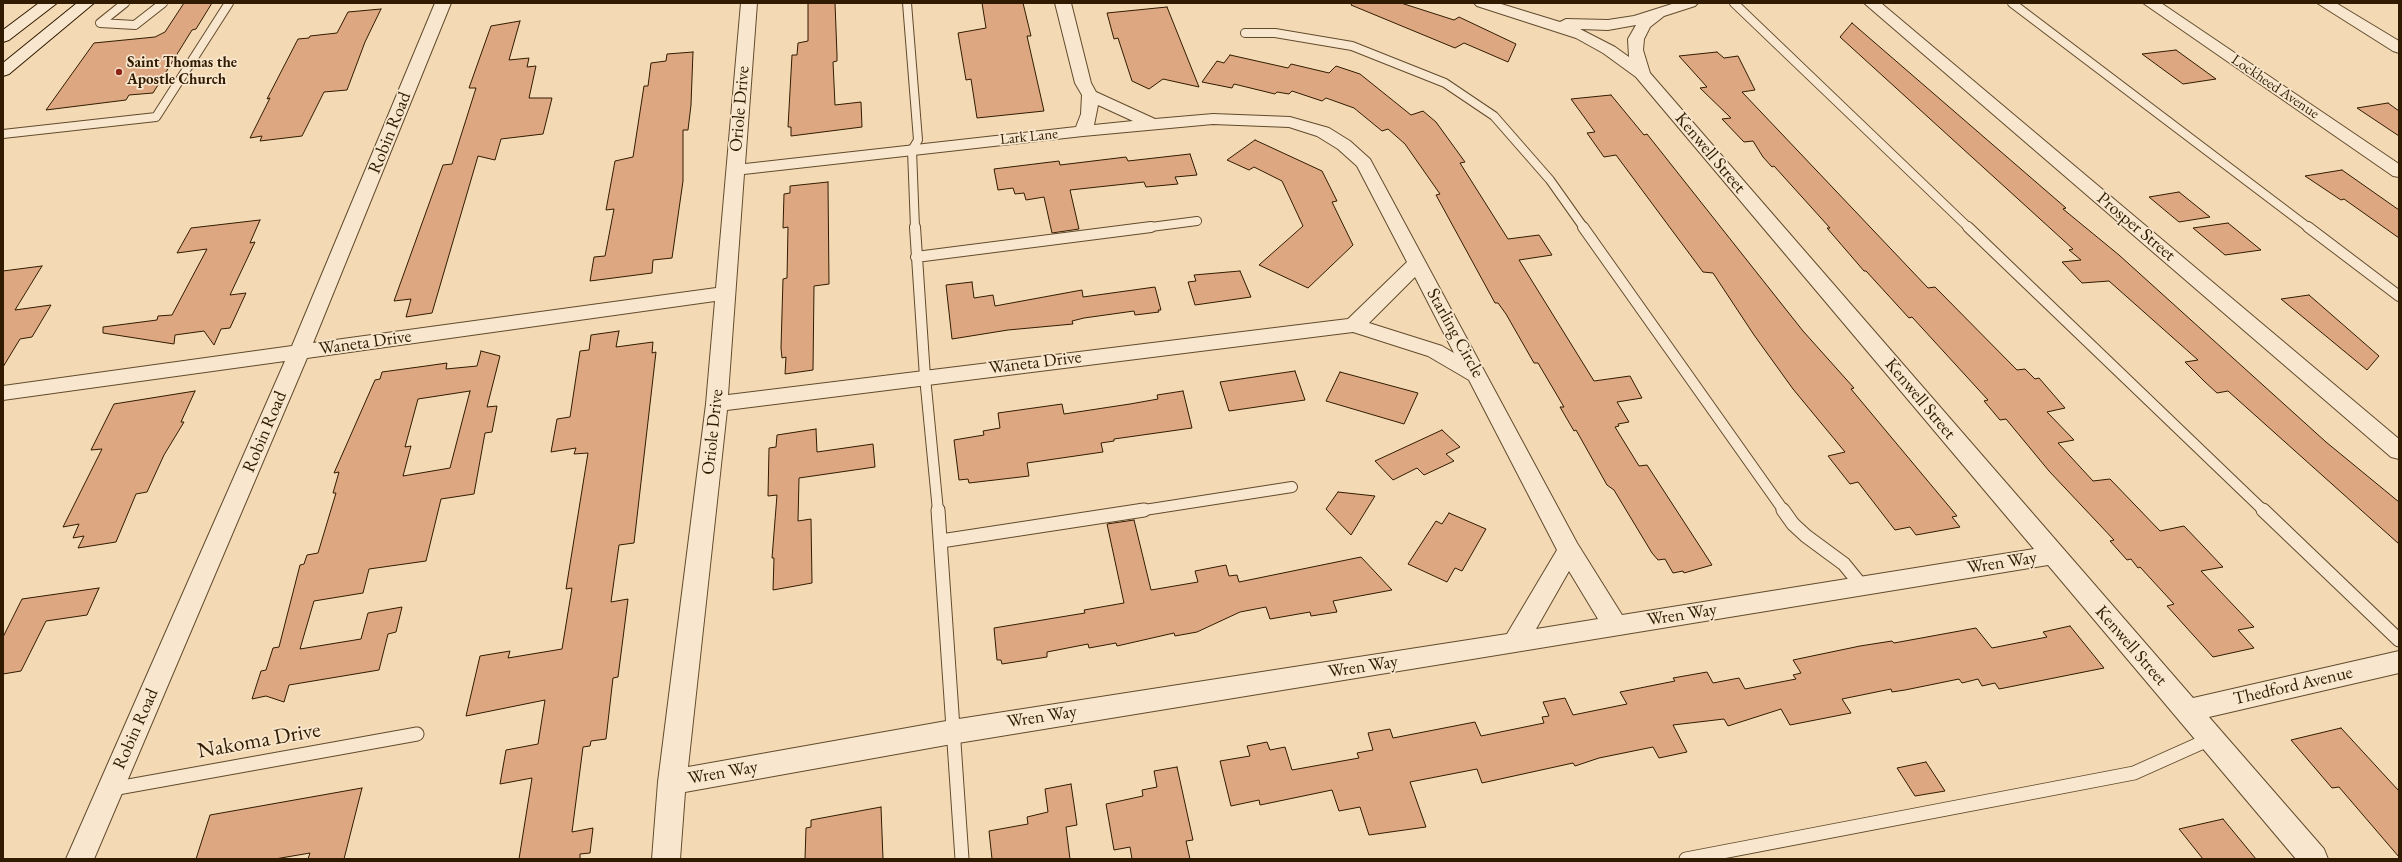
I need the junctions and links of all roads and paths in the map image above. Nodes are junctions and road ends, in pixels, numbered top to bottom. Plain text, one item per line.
1 (49, 3) edge
2 (86, 3) edge
3 (125, 3) edge
4 (163, 3) edge
5 (230, 3) edge
6 (443, 3) edge
7 (749, 3) edge
8 (907, 3) edge
9 (1482, 3) edge
10 (1690, 3) edge
11 (1734, 3) edge
12 (1872, 3) edge
13 (2012, 3) edge
14 (2151, 3) edge
15 (2325, 3) edge
16 (1065, 4) edge
17 (1659, 13) junction
18 (1546, 22) junction
19 (1245, 33) dead end
20 (3, 37) edge
21 (2399, 48) edge
22 (3, 71) edge
23 (1642, 74) junction
24 (1090, 95) junction
25 (1152, 124) junction
26 (1083, 131) junction
27 (1323, 132) joint
28 (3, 134) edge
29 (912, 150) junction
30 (735, 170) junction
31 (2399, 172) edge
32 (1197, 221) dead end
33 (916, 257) junction
34 (1417, 263) junction
35 (726, 293) junction
36 (2399, 296) edge
37 (1354, 324) junction
38 (299, 353) junction
39 (925, 377) junction
40 (1479, 377) junction
41 (3, 393) edge
42 (717, 404) junction
43 (2399, 451) edge
44 (1292, 487) dead end
45 (942, 541) junction
46 (1569, 550) junction
47 (2053, 555) junction
48 (1861, 585) junction
49 (1616, 626) junction
50 (2399, 640) edge
51 (1515, 643) junction
52 (2399, 662) edge
53 (2187, 711) junction
54 (952, 732) junction
55 (417, 734) dead end
56 (2210, 739) junction
57 (672, 782) junction
58 (109, 789) junction
59 (80, 859) edge
60 (666, 859) edge
61 (962, 859) edge
62 (1686, 859) edge
63 (2314, 859) edge

1 - 20 street
2 - 22 street
3 - 4 lane
5 - 28 lane
6 - 38 street, Robin Road
7 - 30 street, Oriole Drive
8 - 29 lane
9 - 18 street, Kenwell Street
10 - 17 street
11 - 50 lane
12 - 43 street, Prosper Street
13 - 36 lane
14 - 31 street, Lockheed Avenue
15 - 21 street
16 - 24 street
17 - 18 street
17 - 23 street
18 - 23 street, Kenwell Street
19 - 48 lane
23 - 47 street, Kenwell Street
24 - 25 street
24 - 26 street
25 - 26 street, Lark Lane
25 - 27 street, Lark Lane
26 - 29 street, Lark Lane
27 - 34 street, Starling Circle
29 - 30 street, Lark Lane
29 - 33 lane
30 - 35 street, Oriole Drive
32 - 33 lane
33 - 39 lane
34 - 37 street
34 - 40 street, Starling Circle
35 - 38 street, Waneta Drive
35 - 42 street, Oriole Drive
37 - 39 street, Waneta Drive
37 - 40 street, Waneta Drive
38 - 41 street, Waneta Drive
38 - 58 street, Robin Road
39 - 42 street, Waneta Drive
39 - 45 lane
40 - 46 street, Starling Circle
42 - 57 street, Oriole Drive
44 - 45 lane
45 - 54 lane
46 - 49 street, Starling Circle
46 - 51 street
47 - 48 street, Wren Way
47 - 53 street, Kenwell Street
48 - 49 street, Wren Way
49 - 51 street, Wren Way
51 - 54 street, Wren Way
52 - 53 street, Thedford Avenue
53 - 56 street, Kenwell Street
54 - 57 street, Wren Way
54 - 61 lane
55 - 58 lane, Nakoma Drive
56 - 62 lane
56 - 63 street, Kenwell Street
57 - 60 street, Oriole Drive
58 - 59 street, Robin Road

